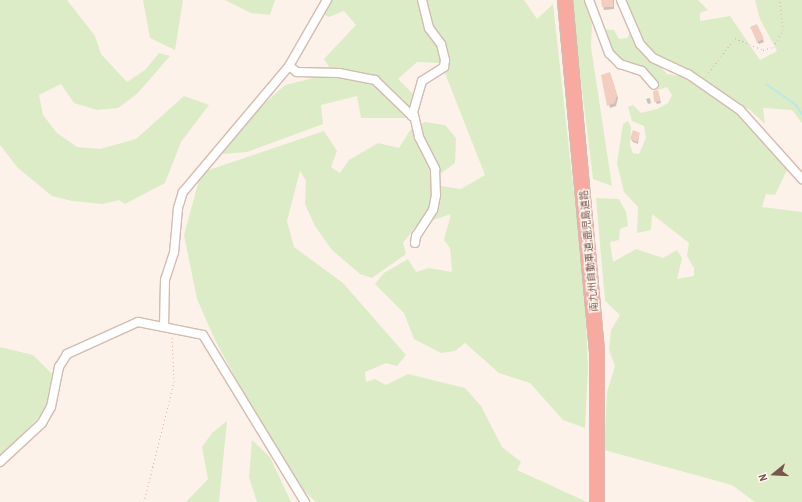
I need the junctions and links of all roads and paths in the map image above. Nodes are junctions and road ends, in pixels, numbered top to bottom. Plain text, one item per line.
1 (327, 0) edge
2 (422, 0) edge
3 (565, 0) edge
4 (588, 0) edge
5 (621, 0) edge
6 (780, 0) edge
7 (289, 66) junction
8 (701, 84) junction
9 (654, 85) dead end
10 (414, 115) junction
11 (802, 179) edge
12 (415, 243) dead end
13 (165, 327) junction
14 (0, 462) edge
15 (144, 502) edge
16 (304, 502) edge
17 (597, 502) edge

1 - 7 street
2 - 10 street
3 - 17 highway, 南九州自動車道;鹿児島道路
4 - 9 street
5 - 8 street
6 - 8 path
7 - 10 street
7 - 13 street
8 - 11 street
10 - 12 street
13 - 14 street
13 - 15 path
13 - 16 street

